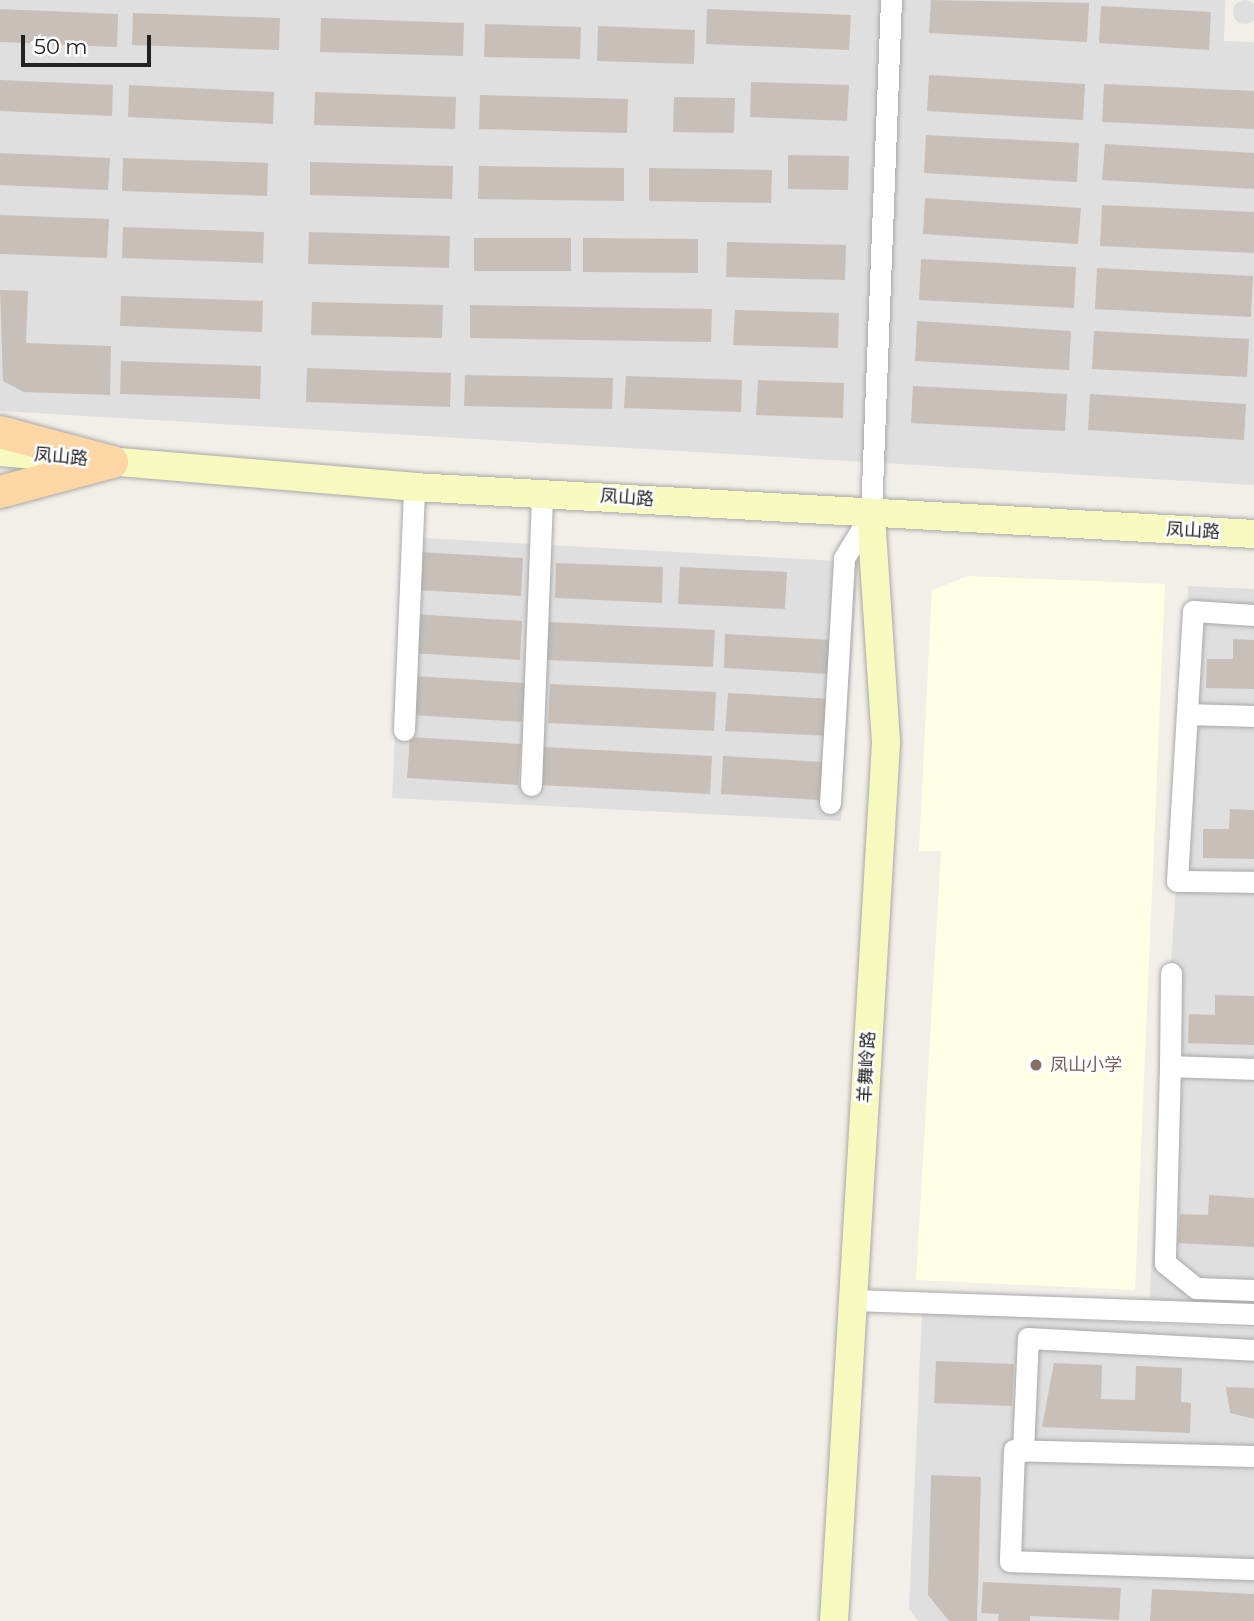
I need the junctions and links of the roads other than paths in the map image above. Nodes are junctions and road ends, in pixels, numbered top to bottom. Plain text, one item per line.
1 (891, 0) edge
2 (0, 432) edge
3 (0, 452) edge
4 (112, 461) junction
5 (414, 487) junction
6 (0, 492) edge
7 (542, 492) junction
8 (871, 514) junction
9 (1254, 534) edge
10 (1254, 615) edge
11 (1186, 714) junction
12 (1254, 716) edge
13 (404, 730) dead end
14 (531, 785) dead end
15 (831, 803) dead end
16 (1254, 882) edge
17 (1171, 973) dead end
18 (1170, 1066) junction
19 (1254, 1069) edge
20 (1254, 1290) edge
21 (853, 1300) junction
22 (1254, 1314) edge
23 (1254, 1350) edge
24 (1023, 1451) junction
25 (1254, 1456) edge
26 (1254, 1569) edge
27 (834, 1621) edge

1 - 8 street
2 - 4 main road
3 - 4 street, 凤山路
4 - 5 street, 凤山路
4 - 6 main road
5 - 7 street, 凤山路
5 - 13 street
7 - 8 street, 凤山路
7 - 14 street
8 - 9 street, 凤山路
8 - 15 street
8 - 21 street, 羊舞岭路
10 - 11 street
11 - 12 street
11 - 16 street
17 - 18 street
18 - 19 street
18 - 20 street
21 - 22 street
21 - 27 street, 羊舞岭路
23 - 24 street
24 - 25 street
24 - 26 street

